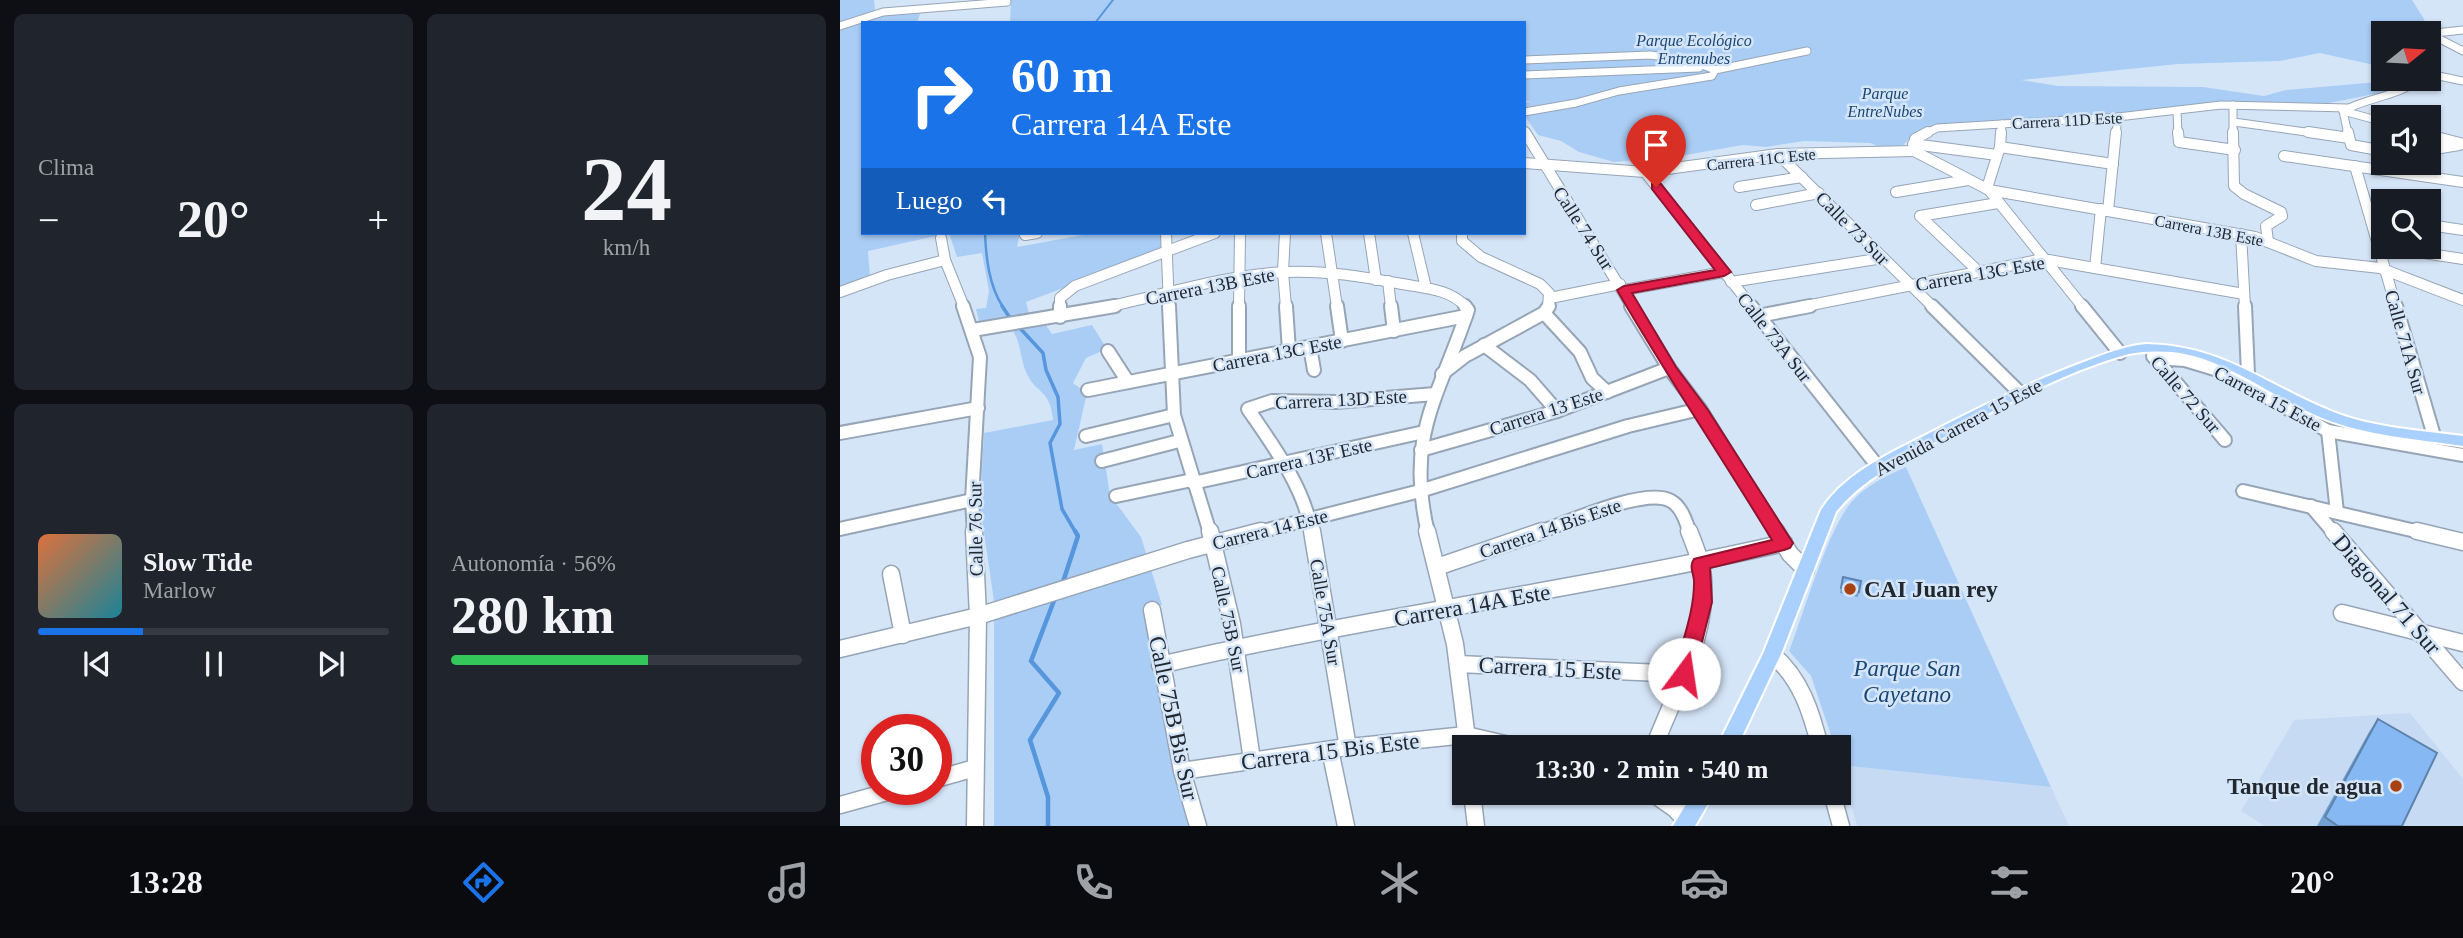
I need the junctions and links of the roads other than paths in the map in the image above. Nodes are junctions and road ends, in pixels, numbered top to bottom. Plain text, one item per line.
1 (1007, 2) dead end
2 (840, 26) edge
3 (2463, 30) edge
4 (2462, 50) edge
5 (1807, 51) dead end
6 (1570, 59) junction
7 (1526, 60) edge
8 (1712, 69) junction
9 (1577, 72) junction
10 (1526, 75) edge
11 (2441, 76) edge
12 (2463, 81) edge
13 (2404, 91) edge
14 (2233, 105) junction
15 (2345, 109) junction
16 (2177, 111) junction
17 (1526, 112) edge
18 (2118, 117) junction
19 (2371, 118) edge
20 (2234, 122) junction
21 (2003, 124) junction
22 (1526, 133) edge
23 (2441, 138) edge
24 (2350, 142) junction
25 (2463, 144) edge
26 (2371, 147) edge
27 (1914, 148) junction
28 (2441, 148) edge
29 (2235, 150) junction
30 (1998, 151) junction
31 (1778, 154) junction
32 (2284, 156) dead end
33 (1526, 163) edge
34 (2113, 164) junction
35 (1545, 166) junction
36 (2355, 166) junction
37 (1644, 172) junction
38 (1802, 177) junction
39 (1968, 180) junction
40 (2463, 183) edge
41 (1739, 187) dead end
42 (1988, 189) junction
43 (1896, 191) dead end
44 (1819, 193) junction
45 (1998, 203) junction
46 (1756, 205) dead end
47 (2105, 210) junction
48 (2370, 216) joint
49 (2371, 220) edge
50 (2441, 227) edge
51 (2463, 230) edge
52 (2241, 234) junction
53 (1166, 235) edge
54 (1210, 235) edge
55 (1240, 235) edge
56 (1284, 235) edge
57 (1326, 235) edge
58 (1370, 235) edge
59 (1413, 235) edge
60 (1462, 235) edge
61 (941, 238) dead end
62 (2268, 241) junction
63 (1168, 251) junction
64 (2441, 256) edge
65 (1883, 258) junction
66 (2043, 259) junction
67 (2382, 259) edge
68 (2463, 259) edge
69 (945, 260) junction
70 (2095, 268) junction
71 (2385, 270) junction
72 (1283, 272) junction
73 (1330, 272) junction
74 (1979, 272) junction
75 (1728, 277) junction
76 (1238, 278) junction
77 (1382, 281) junction
78 (1911, 285) junction
79 (1622, 287) junction
80 (1426, 288) junction
81 (1066, 291) joint
82 (840, 292) edge
83 (1170, 293) junction
84 (2244, 294) junction
85 (1550, 298) junction
86 (2463, 300) edge
87 (1544, 313) junction
88 (1466, 316) junction
89 (1758, 316) junction
90 (1060, 317) junction
91 (973, 330) junction
92 (1394, 331) junction
93 (1342, 341) junction
94 (1484, 345) junction
95 (1310, 347) junction
96 (1108, 351) dead end
97 (1289, 351) junction
98 (2120, 353) junction
99 (2150, 353) junction
100 (1239, 360) junction
101 (1669, 368) junction
102 (1314, 370) dead end
103 (1172, 373) junction
104 (2248, 374) junction
105 (1440, 377) junction
106 (1128, 382) junction
107 (1088, 390) dead end
108 (2018, 391) junction
109 (1607, 392) junction
110 (1435, 394) junction
111 (978, 408) junction
112 (1248, 409) joint
113 (1700, 410) junction
114 (1557, 411) junction
115 (1174, 415) junction
116 (2329, 430) junction
117 (1424, 432) junction
118 (840, 433) edge
119 (1086, 436) dead end
120 (2434, 436) junction
121 (2225, 440) dead end
122 (1179, 441) junction
123 (2463, 442) edge
124 (1421, 450) junction
125 (2463, 455) edge
126 (1102, 461) dead end
127 (1286, 464) junction
128 (1879, 468) junction
129 (1192, 482) junction
130 (1420, 491) junction
131 (2243, 491) dead end
132 (1116, 496) dead end
133 (972, 500) junction
134 (2311, 506) junction
135 (2337, 512) junction
136 (1310, 520) junction
137 (840, 529) edge
138 (2463, 542) edge
139 (1213, 543) junction
140 (1784, 543) junction
141 (1700, 564) junction
142 (1437, 567) junction
143 (1806, 570) junction
144 (891, 574) dead end
145 (1152, 610) dead end
146 (1448, 610) junction
147 (2342, 613) dead end
148 (978, 616) junction
149 (1330, 630) junction
150 (2419, 631) junction
151 (903, 635) junction
152 (2463, 643) edge
153 (1238, 646) junction
154 (840, 649) edge
155 (1772, 654) junction
156 (1160, 664) junction
157 (1458, 664) junction
158 (1684, 674) junction
159 (2463, 682) edge
160 (1466, 735) edge
161 (1659, 735) edge
162 (1733, 735) edge
163 (1817, 735) edge
164 (1452, 742) edge
165 (1339, 749) junction
166 (1252, 760) junction
167 (975, 768) junction
168 (1182, 771) junction
169 (952, 774) edge
170 (861, 799) edge
171 (840, 805) edge
172 (1473, 805) edge
173 (1669, 805) edge
174 (1697, 805) edge
175 (1835, 805) edge
176 (1685, 824) edge
177 (975, 826) edge
178 (1198, 826) edge
179 (1346, 826) edge
180 (1476, 826) edge
181 (1841, 826) edge

1 - 2 street
3 - 4 street
5 - 8 street
6 - 7 street
6 - 8 street
6 - 9 street
8 - 9 street
8 - 17 street
9 - 10 street
11 - 12 street
13 - 15 street
14 - 15 street, Carrera 11D Este
14 - 16 street, Carrera 11D Este
14 - 20 street
15 - 19 street
15 - 24 street
16 - 18 street, Carrera 11D Este
16 - 29 street
18 - 21 street, Carrera 11D Este
18 - 34 street
20 - 24 street
20 - 29 street
21 - 27 street, Carrera 11D Este
21 - 30 street
22 - 35 street, Calle 74 Sur
23 - 25 street
24 - 26 street
25 - 28 street
27 - 30 street
27 - 31 street, Carrera 11C Este
27 - 39 street, Carrera 13B Este
29 - 62 street
30 - 34 street
30 - 42 street
31 - 37 street, Carrera 11C Este
31 - 38 street, Calle 73 Sur
32 - 36 street
33 - 35 street, Carrera 11C Este
34 - 47 street
35 - 37 street, Carrera 11C Este
35 - 79 street, Calle 74 Sur
36 - 40 street
36 - 48 street, Calle 71A Sur
37 - 75 street, Calle 73A Sur
38 - 41 street
38 - 44 street, Calle 73 Sur
39 - 42 street, Carrera 13B Este
39 - 43 street
42 - 45 street
42 - 47 street, Carrera 13B Este
44 - 46 street
44 - 65 street, Calle 73 Sur
45 - 66 street
45 - 74 street
47 - 52 street, Carrera 13B Este
47 - 70 street
48 - 49 street, Calle 71A Sur
50 - 51 street
52 - 62 street, Carrera 13B Este
52 - 84 street
53 - 63 street, Calle 75B Sur
54 - 63 street
55 - 76 street
56 - 72 street
57 - 73 street
58 - 77 street
59 - 80 street
60 - 85 street
61 - 69 street, Calle 76 Sur
62 - 71 street, Carrera 13B Este
63 - 81 street
63 - 83 street, Calle 75B Sur
64 - 68 street
65 - 75 street
65 - 78 street, Calle 73 Sur
66 - 70 street, Carrera 13C Este
66 - 74 street, Carrera 13C Este
66 - 98 street
67 - 71 street, Calle 71A Sur
69 - 82 street
69 - 91 street, Calle 76 Sur
70 - 84 street, Carrera 13C Este
71 - 86 street, Carrera 13B Este
71 - 120 street, Calle 71A Sur
72 - 73 street, Carrera 13B Este
72 - 76 street, Carrera 13B Este
72 - 97 street
73 - 77 street, Carrera 13B Este
73 - 93 street
74 - 78 street, Carrera 13C Este
75 - 79 street
75 - 89 street, Calle 73A Sur
76 - 83 street, Carrera 13B Este
76 - 100 street
77 - 80 street, Carrera 13B Este
77 - 92 street
78 - 89 street, Carrera 13C Este
78 - 108 street, Calle 73 Sur
79 - 85 street
79 - 101 street, Calle 74 Sur
80 - 88 street, Carrera 13B Este
81 - 90 street
83 - 90 street, Carrera 13B Este
83 - 103 street, Calle 75B Sur
84 - 104 street
85 - 87 street
87 - 94 street
87 - 109 street
88 - 92 street, Carrera 13C Este
88 - 105 street
89 - 128 street, Calle 73A Sur
90 - 91 street, Carrera 13B Este
91 - 111 street, Calle 76 Sur
92 - 93 street, Carrera 13C Este
93 - 95 street, Carrera 13C Este
94 - 105 street
94 - 114 street
95 - 97 street, Carrera 13C Este
95 - 102 street
96 - 106 street
97 - 100 street, Carrera 13C Este
98 - 99 main road, Avenida Carrera 15 Este
98 - 108 main road, Avenida Carrera 15 Este
99 - 104 main road, Avenida Carrera 15 Este
99 - 116 street, Carrera 15 Este
99 - 121 street, Calle 72 Sur
100 - 103 street, Carrera 13C Este
101 - 109 street, Carrera 13 Este
101 - 113 street, Calle 74 Sur
103 - 106 street, Carrera 13C Este
103 - 115 street, Calle 75B Sur
104 - 120 main road, Avenida Carrera 15 Este
105 - 110 street
106 - 107 street, Carrera 13C Este
108 - 128 main road, Avenida Carrera 15 Este
109 - 114 street, Carrera 13 Este
110 - 112 street, Carrera 13D Este
110 - 117 street
111 - 118 street
111 - 133 street, Calle 76 Sur
112 - 127 street, Calle 75A Sur
113 - 130 street, Carrera 14 Este
113 - 140 street, Calle 74 Sur
114 - 124 street, Carrera 13 Este
115 - 119 street
115 - 122 street, Calle 75B Sur
116 - 125 street, Carrera 15 Este
116 - 135 street
117 - 124 street
117 - 127 street, Carrera 13F Este
120 - 123 main road, Avenida Carrera 15 Este
122 - 126 street
122 - 129 street, Calle 75B Sur
124 - 130 street
127 - 129 street, Carrera 13F Este
127 - 136 street, Calle 75A Sur
128 - 143 main road, Avenida Carrera 15 Este
129 - 132 street, Carrera 13F Este
129 - 139 street, Calle 75B Sur
130 - 136 street, Carrera 14 Este
130 - 142 street
131 - 134 street
133 - 137 street
133 - 148 street, Calle 76 Sur
134 - 135 street
134 - 150 street, Diagonal 71 Sur
135 - 138 street
136 - 139 street, Carrera 14 Este
136 - 149 street, Calle 75A Sur
139 - 148 street, Carrera 14 Este
139 - 153 street, Calle 75B Sur
140 - 141 street, Carrera 14A Este
140 - 143 street, Calle 74 Sur
141 - 142 street, Carrera 14 Bis Este
141 - 146 street, Carrera 14A Este
141 - 158 street
142 - 146 street
143 - 155 main road, Avenida Carrera 15 Este
144 - 151 street
145 - 156 street, Calle 75B Bis Sur
146 - 149 street, Carrera 14A Este
146 - 157 street
147 - 150 street
148 - 151 street, Carrera 14 Este
148 - 167 street, Calle 76 Sur
149 - 153 street, Carrera 14A Este
149 - 165 street, Calle 75A Sur
150 - 152 street
150 - 159 street, Diagonal 71 Sur
151 - 154 street, Carrera 14 Este
153 - 156 street, Carrera 14A Este
153 - 166 street, Calle 75B Sur
155 - 162 main road, Avenida Carrera 15 Este
155 - 163 street
156 - 168 street, Calle 75B Bis Sur
157 - 158 street, Carrera 15 Este
157 - 160 street
158 - 161 street
164 - 165 street, Carrera 15 Bis Este
165 - 166 street, Carrera 15 Bis Este
165 - 179 street, Calle 75A Sur
166 - 168 street, Carrera 15 Bis Este
167 - 169 street
167 - 177 street, Calle 76 Sur
168 - 178 street, Calle 75B Bis Sur
170 - 171 street
172 - 180 street
173 - 176 street
174 - 176 main road
175 - 181 street

